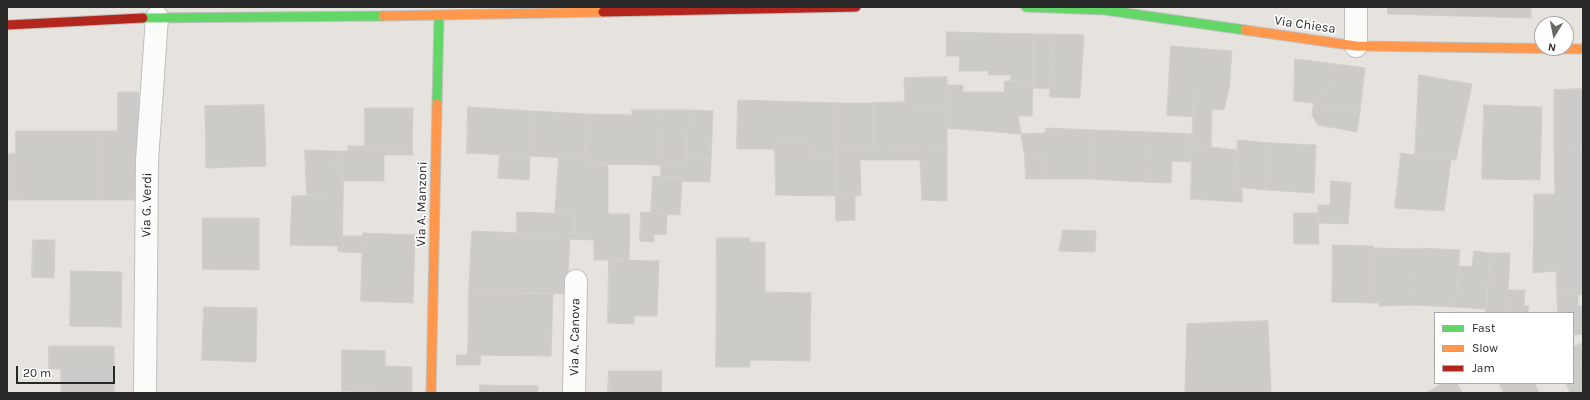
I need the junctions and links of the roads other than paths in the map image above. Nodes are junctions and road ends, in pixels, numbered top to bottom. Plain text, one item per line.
1 (856, 7) edge
2 (1026, 7) edge
3 (1356, 7) edge
4 (1105, 8) edge
5 (439, 16) junction
6 (157, 17) junction
7 (7, 25) edge
8 (1356, 46) junction
9 (1583, 49) edge
10 (576, 281) dead end
11 (145, 393) edge
12 (431, 393) edge
13 (574, 393) edge

1 - 5 street
2 - 4 street, Via Chiesa
3 - 8 street
4 - 8 street, Via Chiesa
5 - 6 street
5 - 12 street, Via A. Manzoni
6 - 7 street
6 - 11 street, Via G. Verdi
8 - 9 street, Via Chiesa
10 - 13 street, Via A. Canova

